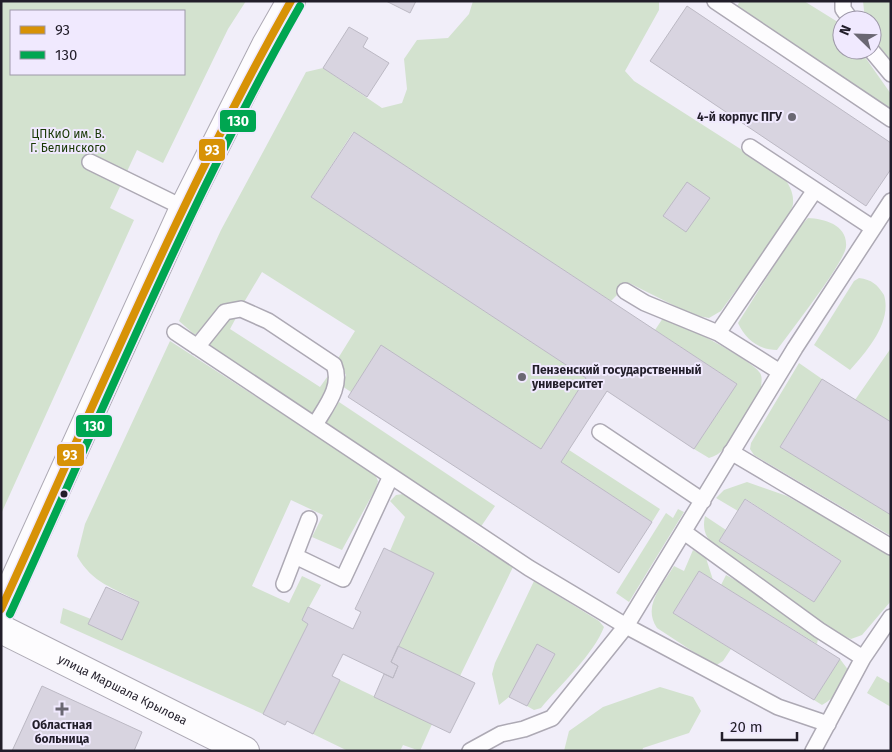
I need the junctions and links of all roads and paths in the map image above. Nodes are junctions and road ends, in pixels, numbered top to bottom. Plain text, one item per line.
1 (291, 1) edge
2 (715, 1) edge
3 (879, 60) edge
4 (891, 74) edge
5 (891, 119) edge
6 (750, 147) dead end
7 (90, 162) dead end
8 (815, 190) junction
9 (891, 201) edge
10 (184, 208) junction
11 (873, 228) junction
12 (624, 291) dead end
13 (175, 332) dead end
14 (718, 333) junction
15 (197, 347) junction
16 (780, 372) junction
17 (315, 426) junction
18 (600, 432) dead end
19 (732, 452) junction
20 (391, 476) junction
21 (703, 501) junction
22 (309, 519) dead end
23 (684, 532) junction
24 (891, 547) edge
25 (295, 556) junction
26 (284, 584) dead end
27 (1, 610) edge
28 (891, 617) edge
29 (626, 626) junction
30 (1, 629) edge
31 (863, 658) junction
32 (828, 724) junction
33 (245, 751) edge
34 (470, 751) edge
35 (813, 751) edge

1 - 10 main road
2 - 5 lane
3 - 4 lane
6 - 8 lane
7 - 10 lane
8 - 11 lane
8 - 14 lane
9 - 11 lane
10 - 27 main road
11 - 16 lane
12 - 14 lane
13 - 15 lane
14 - 16 lane
15 - 17 lane
15 - 17 lane
16 - 19 lane
17 - 20 lane
18 - 21 lane
19 - 21 lane
19 - 24 lane
20 - 25 lane
20 - 29 lane
21 - 23 lane
22 - 25 lane
23 - 29 lane
23 - 31 lane
25 - 26 lane
28 - 31 lane
29 - 32 lane
29 - 34 lane
30 - 33 main road, улица Маршала Крылова
31 - 32 lane
32 - 35 lane

